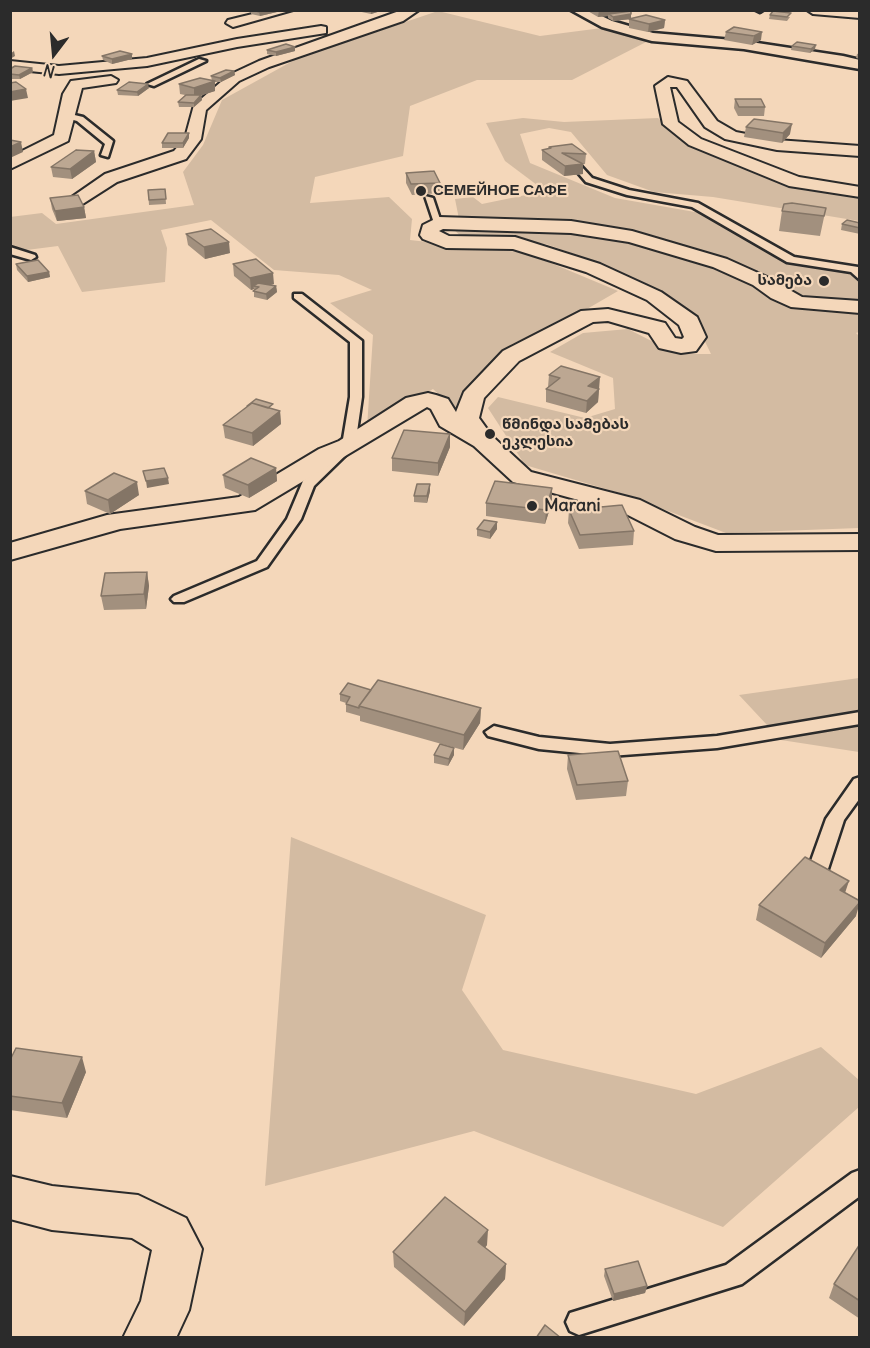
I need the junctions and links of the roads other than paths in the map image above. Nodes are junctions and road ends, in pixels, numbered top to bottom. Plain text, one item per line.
1 (287, 10) edge
2 (387, 10) edge
3 (413, 10) edge
4 (577, 10) edge
5 (813, 10) edge
6 (860, 14) edge
7 (224, 25) dead end
8 (328, 29) junction
9 (166, 44) dead end
10 (202, 61) junction
11 (10, 65) edge
12 (860, 65) edge
13 (94, 68) junction
14 (151, 84) dead end
15 (66, 115) junction
16 (860, 151) edge
17 (105, 155) dead end
18 (10, 164) edge
19 (578, 168) edge
20 (860, 192) edge
21 (428, 198) edge
22 (75, 201) edge
23 (439, 223) junction
24 (10, 250) edge
25 (31, 257) dead end
26 (860, 277) edge
27 (298, 296) dead end
28 (860, 307) edge
29 (483, 441) junction
30 (348, 446) junction
31 (860, 543) edge
32 (10, 552) edge
33 (179, 599) dead end
34 (860, 718) edge
35 (494, 732) dead end
36 (860, 783) edge
37 (817, 872) edge
38 (860, 1181) edge
39 (10, 1197) edge
40 (579, 1322) dead end
41 (148, 1338) edge

1 - 7 street
2 - 8 street
3 - 22 street
4 - 12 street
5 - 6 street
8 - 10 street
8 - 13 street
9 - 13 street
10 - 14 lane
10 - 15 street
11 - 13 street
15 - 17 lane
15 - 18 street
16 - 20 street
19 - 26 lane
21 - 23 lane
23 - 28 street
23 - 29 street
24 - 25 lane
27 - 30 lane
29 - 30 street
29 - 31 street
30 - 32 street
30 - 33 lane
34 - 35 lane
36 - 37 lane
38 - 40 lane
39 - 41 street

